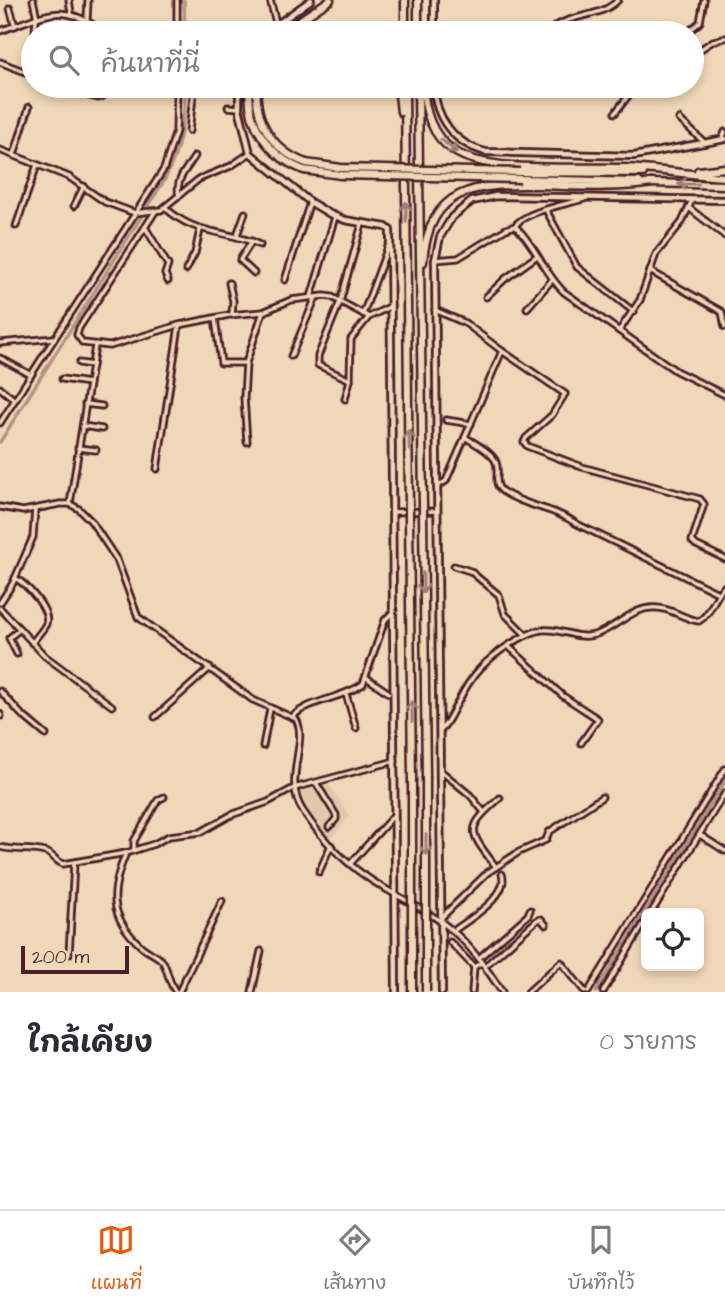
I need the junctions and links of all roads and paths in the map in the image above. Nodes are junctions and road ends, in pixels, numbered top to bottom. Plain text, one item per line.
1 (33, 0) edge
2 (71, 0) edge
3 (88, 0) edge
4 (177, 0) edge
5 (270, 0) edge
6 (311, 0) edge
7 (330, 0) edge
8 (405, 0) edge
9 (418, 0) edge
10 (435, 0) edge
11 (618, 0) edge
12 (704, 0) edge
13 (10, 8) dead end
14 (71, 13) junction
15 (36, 19) junction
16 (87, 20) joint
17 (30, 21) edge
18 (177, 21) edge
19 (275, 21) edge
20 (279, 21) edge
21 (299, 21) edge
22 (405, 21) edge
23 (418, 21) edge
24 (434, 21) edge
25 (565, 21) edge
26 (700, 21) edge
27 (21, 24) edge
28 (15, 26) junction
29 (0, 31) edge
30 (725, 38) edge
31 (704, 47) edge
32 (0, 62) edge
33 (21, 70) edge
34 (177, 98) edge
35 (191, 98) edge
36 (239, 98) edge
37 (250, 98) edge
38 (258, 98) edge
39 (399, 98) edge
40 (405, 98) edge
41 (420, 98) edge
42 (423, 98) edge
43 (436, 98) edge
44 (627, 98) edge
45 (29, 107) dead end
46 (228, 107) dead end
47 (239, 108) junction
48 (615, 113) dead end
49 (679, 119) dead end
50 (189, 131) dead end
51 (725, 132) edge
52 (723, 139) edge
53 (705, 143) junction
54 (405, 149) junction
55 (0, 150) edge
56 (250, 153) junction
57 (14, 156) junction
58 (195, 156) dead end
59 (37, 164) junction
60 (305, 167) junction
61 (725, 168) edge
62 (652, 172) junction
63 (693, 173) junction
64 (520, 176) junction
65 (725, 177) edge
66 (652, 183) junction
67 (725, 185) edge
68 (84, 186) junction
69 (179, 196) junction
70 (589, 197) junction
71 (692, 200) junction
72 (725, 200) edge
73 (310, 202) junction
74 (74, 206) dead end
75 (165, 208) junction
76 (689, 208) junction
77 (546, 210) junction
78 (153, 212) junction
79 (137, 213) junction
80 (246, 213) dead end
81 (335, 217) junction
82 (362, 224) junction
83 (16, 226) dead end
84 (515, 226) junction
85 (145, 227) junction
86 (200, 230) junction
87 (237, 235) junction
88 (725, 236) edge
89 (391, 239) junction
90 (252, 241) junction
91 (260, 245) dead end
92 (537, 256) junction
93 (435, 260) junction
94 (186, 270) dead end
95 (650, 271) junction
96 (254, 273) dead end
97 (552, 279) junction
98 (285, 280) dead end
99 (168, 281) dead end
100 (229, 283) dead end
101 (314, 297) junction
102 (486, 297) dead end
103 (340, 302) junction
104 (391, 306) junction
105 (420, 308) junction
106 (527, 308) dead end
107 (435, 310) junction
108 (263, 312) junction
109 (634, 312) junction
110 (363, 314) junction
111 (232, 315) junction
112 (369, 317) junction
113 (215, 318) junction
114 (179, 325) junction
115 (725, 327) edge
116 (618, 331) junction
117 (54, 338) junction
118 (0, 342) edge
119 (95, 346) junction
120 (502, 351) junction
121 (291, 355) dead end
122 (0, 358) edge
123 (79, 363) dead end
124 (246, 363) junction
125 (92, 365) junction
126 (31, 375) junction
127 (62, 379) dead end
128 (350, 380) junction
129 (89, 383) junction
130 (0, 388) edge
131 (725, 395) edge
132 (345, 399) dead end
133 (15, 400) junction
134 (85, 404) junction
135 (102, 406) dead end
136 (446, 421) dead end
137 (0, 423) edge
138 (471, 424) junction
139 (82, 426) junction
140 (102, 429) dead end
141 (465, 437) junction
142 (247, 442) dead end
143 (78, 448) junction
144 (96, 450) dead end
145 (157, 469) dead end
146 (439, 485) junction
147 (69, 504) junction
148 (0, 508) edge
149 (35, 509) junction
150 (439, 511) junction
151 (392, 512) junction
152 (725, 559) edge
153 (454, 566) dead end
154 (15, 578) junction
155 (725, 586) edge
156 (718, 593) junction
157 (0, 605) edge
158 (394, 611) junction
159 (20, 629) junction
160 (526, 635) junction
161 (32, 643) junction
162 (508, 646) junction
163 (17, 654) dead end
164 (211, 668) junction
165 (367, 678) junction
166 (0, 691) edge
167 (389, 693) dead end
168 (346, 694) junction
169 (447, 705) dead end
170 (455, 705) junction
171 (112, 706) dead end
172 (270, 709) junction
173 (292, 716) junction
174 (155, 717) dead end
175 (356, 728) dead end
176 (441, 730) junction
177 (46, 735) dead end
178 (581, 743) dead end
179 (263, 746) dead end
180 (395, 761) junction
181 (725, 769) edge
182 (442, 772) junction
183 (316, 783) junction
184 (294, 788) junction
185 (725, 793) edge
186 (164, 797) dead end
187 (602, 797) dead end
188 (500, 798) dead end
189 (483, 811) junction
190 (396, 814) junction
191 (329, 827) dead end
192 (700, 835) junction
193 (331, 845) junction
194 (0, 847) edge
195 (134, 851) junction
196 (725, 851) edge
197 (126, 853) junction
198 (74, 863) junction
199 (350, 864) junction
200 (496, 867) junction
201 (320, 873) dead end
202 (502, 874) dead end
203 (396, 895) junction
204 (222, 901) dead end
205 (654, 908) edge
206 (530, 910) dead end
207 (443, 916) junction
208 (443, 923) junction
209 (546, 925) dead end
210 (641, 928) edge
211 (453, 931) junction
212 (450, 942) dead end
213 (261, 951) dead end
214 (69, 954) dead end
215 (481, 963) junction
216 (474, 967) junction
217 (178, 992) edge
218 (252, 992) edge
219 (396, 992) edge
220 (412, 992) edge
221 (426, 992) edge
222 (442, 992) edge
223 (472, 992) edge
224 (502, 992) edge
225 (528, 992) edge
226 (586, 992) edge
227 (603, 992) edge

1 - 15 street
2 - 14 street
3 - 16 street
4 - 18 street
5 - 19 street
6 - 20 main road
7 - 21 highway
8 - 22 highway
9 - 23 highway
10 - 24 main road
11 - 25 street
12 - 26 street
13 - 28 street
14 - 15 street
14 - 16 street
15 - 17 street
27 - 28 street
28 - 29 street
30 - 31 street
32 - 33 street
34 - 79 street
35 - 50 street
36 - 47 main road
37 - 60 highway
38 - 60 highway
39 - 54 highway
40 - 54 highway
41 - 105 highway
42 -> 62 highway
43 - 53 main road
44 - 48 street
45 - 57 street
46 - 47 street
47 - 56 main road
49 - 53 street
51 - 52 street
52 - 53 main road
220 -> 54 highway, bridge
55 - 57 street
56 - 69 street
56 - 73 main road
57 - 59 street
58 - 69 street
59 - 68 street
59 - 83 street
60 - 64 highway, bridge
61 - 63 highway
62 - 63 highway
62 - 64 highway
63 - 65 highway
64 - 66 highway
67 -> 66 highway
66 - 105 highway
68 - 74 street
68 - 79 street
69 - 75 street
70 - 71 main road
70 - 77 street
70 - 93 main road
71 - 72 main road
71 - 76 street
73 - 81 main road
73 - 98 street
75 - 78 street
75 - 86 street
76 - 88 street
76 - 95 street
77 - 84 street
77 - 109 street
78 - 79 street
78 - 85 street
79 - 117 street
80 - 87 street
81 - 82 main road
81 - 101 street
82 - 89 main road
82 - 103 street
84 - 92 street
84 - 93 street
85 - 99 street
85 - 119 street
86 - 87 street
86 - 94 street
87 - 90 street
89 - 104 main road
89 - 110 street
90 - 91 street
90 - 96 street
92 - 97 street
92 - 102 street
93 - 107 main road
95 - 109 street
95 - 115 street
97 - 106 street
97 - 116 street
100 - 111 street
101 - 103 street
101 - 108 street
101 - 121 street
103 - 110 street
103 - 128 street
104 - 112 street
104 - 151 main road
105 -> 221 highway, bridge
107 - 120 street
107 - 146 main road
108 - 111 street
108 - 124 street
109 - 116 street
110 - 112 street
111 - 113 street
112 - 128 street
113 - 114 street
113 - 124 street
114 - 119 street
114 - 145 street
116 - 131 street
117 - 118 street
117 - 126 street
119 - 125 street
120 - 138 street
120 - 152 street
122 - 126 street
123 - 125 street
124 - 142 street
125 - 129 street
126 - 133 street
127 - 129 street
128 - 132 street
129 - 134 street
130 - 133 street
133 - 137 street
134 - 135 street
134 - 139 street
136 - 138 street
138 - 141 street
139 - 140 street
139 - 143 street
141 - 146 street
141 - 156 street
143 - 144 street
143 - 147 street
146 - 150 main road
147 - 149 street
147 - 164 street
148 - 149 street
149 - 154 street
150 - 151 street
150 - 176 main road
151 - 158 main road
153 - 160 street
154 - 157 street
154 - 161 street
155 - 156 street
156 - 160 street
157 - 159 street
158 - 165 street
158 - 180 main road
159 - 161 street
159 - 163 street
160 - 162 street
161 - 171 street
162 - 170 street
162 - 178 street
164 - 172 street
164 - 174 street
165 - 167 street
165 - 168 street
166 - 177 street
168 - 173 street
168 - 175 street
169 - 170 street
170 - 176 street
172 - 173 street
172 - 179 street
173 - 184 street
176 - 182 main road
180 - 183 street
180 - 190 main road
181 - 226 street
182 - 189 street
182 - 207 main road
183 - 184 street
183 - 191 street
184 - 193 street
184 - 195 street
185 - 192 street
186 - 195 street
187 - 200 street
188 - 189 street
189 - 200 street
190 - 199 street
190 - 203 main road
192 - 196 street
192 - 205 street
193 - 199 street
193 - 201 street
194 - 198 street
195 - 197 street
197 - 198 street
197 - 217 street
198 - 214 street
199 - 203 street
200 - 207 street
202 - 211 street
203 - 208 street
203 - 219 main road
204 - 217 street
206 - 215 street
207 - 208 main road
208 - 211 street
208 - 222 main road
209 - 215 street
210 - 227 street
211 - 215 street
212 - 216 street
213 - 218 street
215 - 216 street
215 - 224 street
216 - 223 street
225 - 226 street

